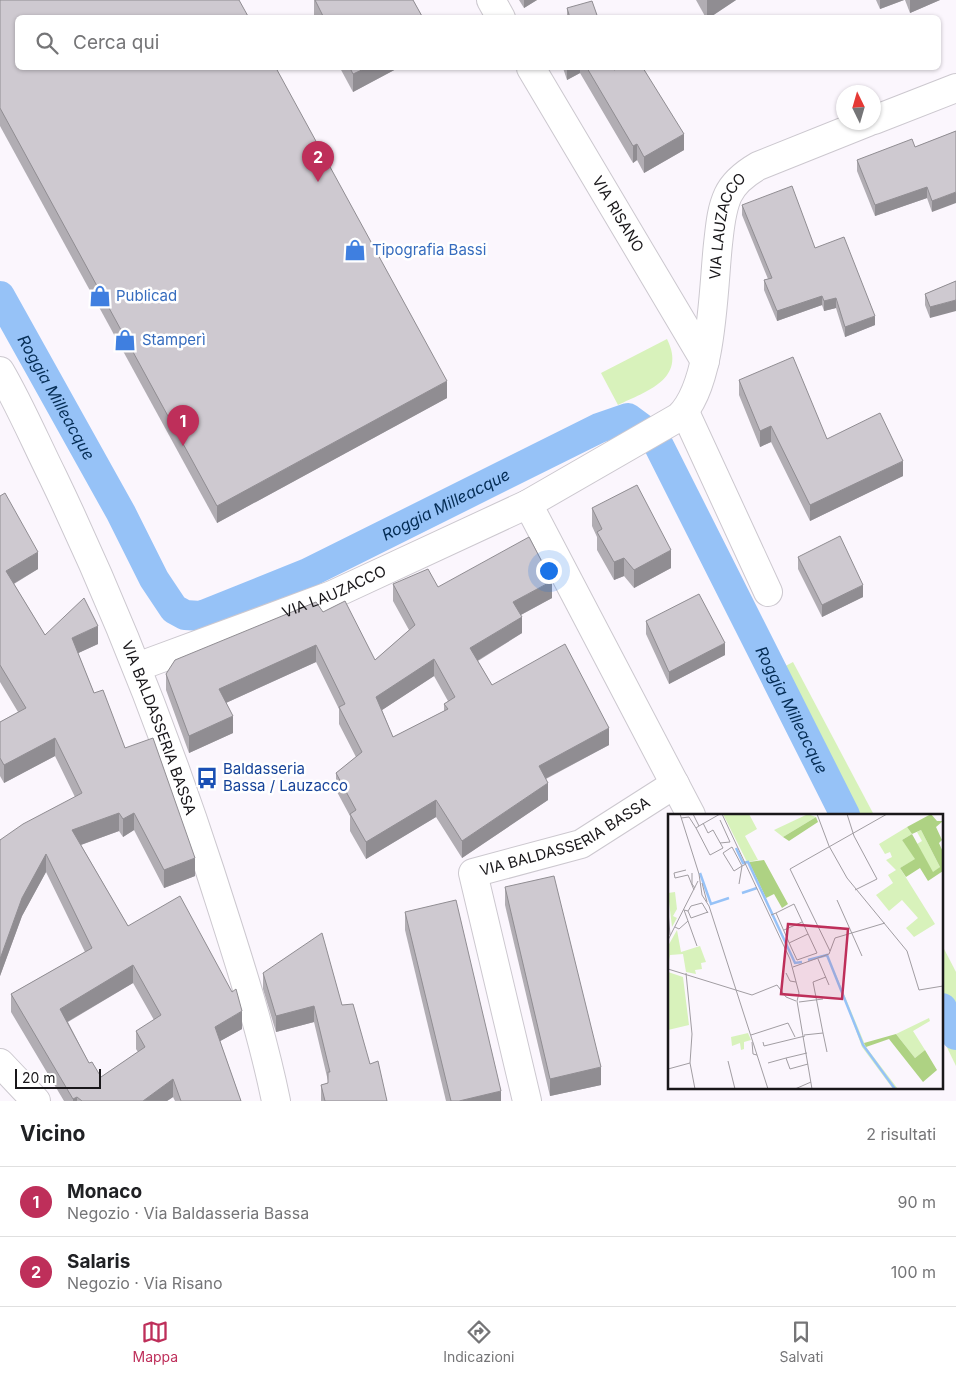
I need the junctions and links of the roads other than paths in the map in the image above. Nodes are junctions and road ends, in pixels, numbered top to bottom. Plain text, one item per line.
1 (491, 0) edge
2 (499, 15) edge
3 (532, 70) edge
4 (956, 88) edge
5 (881, 117) edge
6 (848, 130) edge
7 (705, 361) junction
8 (0, 371) edge
9 (676, 418) junction
10 (528, 504) junction
11 (768, 592) dead end
12 (137, 667) junction
13 (675, 784) junction
14 (690, 814) edge
15 (0, 1063) edge
16 (36, 1101) edge
17 (276, 1101) edge
18 (526, 1101) edge

1 - 2 street
3 - 7 street, VIA RISANO
4 - 5 street
6 - 7 street, VIA LAUZACCO
7 - 9 street, VIA LAUZACCO
8 - 12 street, VIA BALDASSERIA BASSA
9 - 10 street, VIA LAUZACCO
9 - 11 street
10 - 12 street, VIA LAUZACCO
10 - 13 street
12 - 17 street, VIA BALDASSERIA BASSA
13 - 14 street
13 - 18 street, VIA BALDASSERIA BASSA
15 - 16 street

